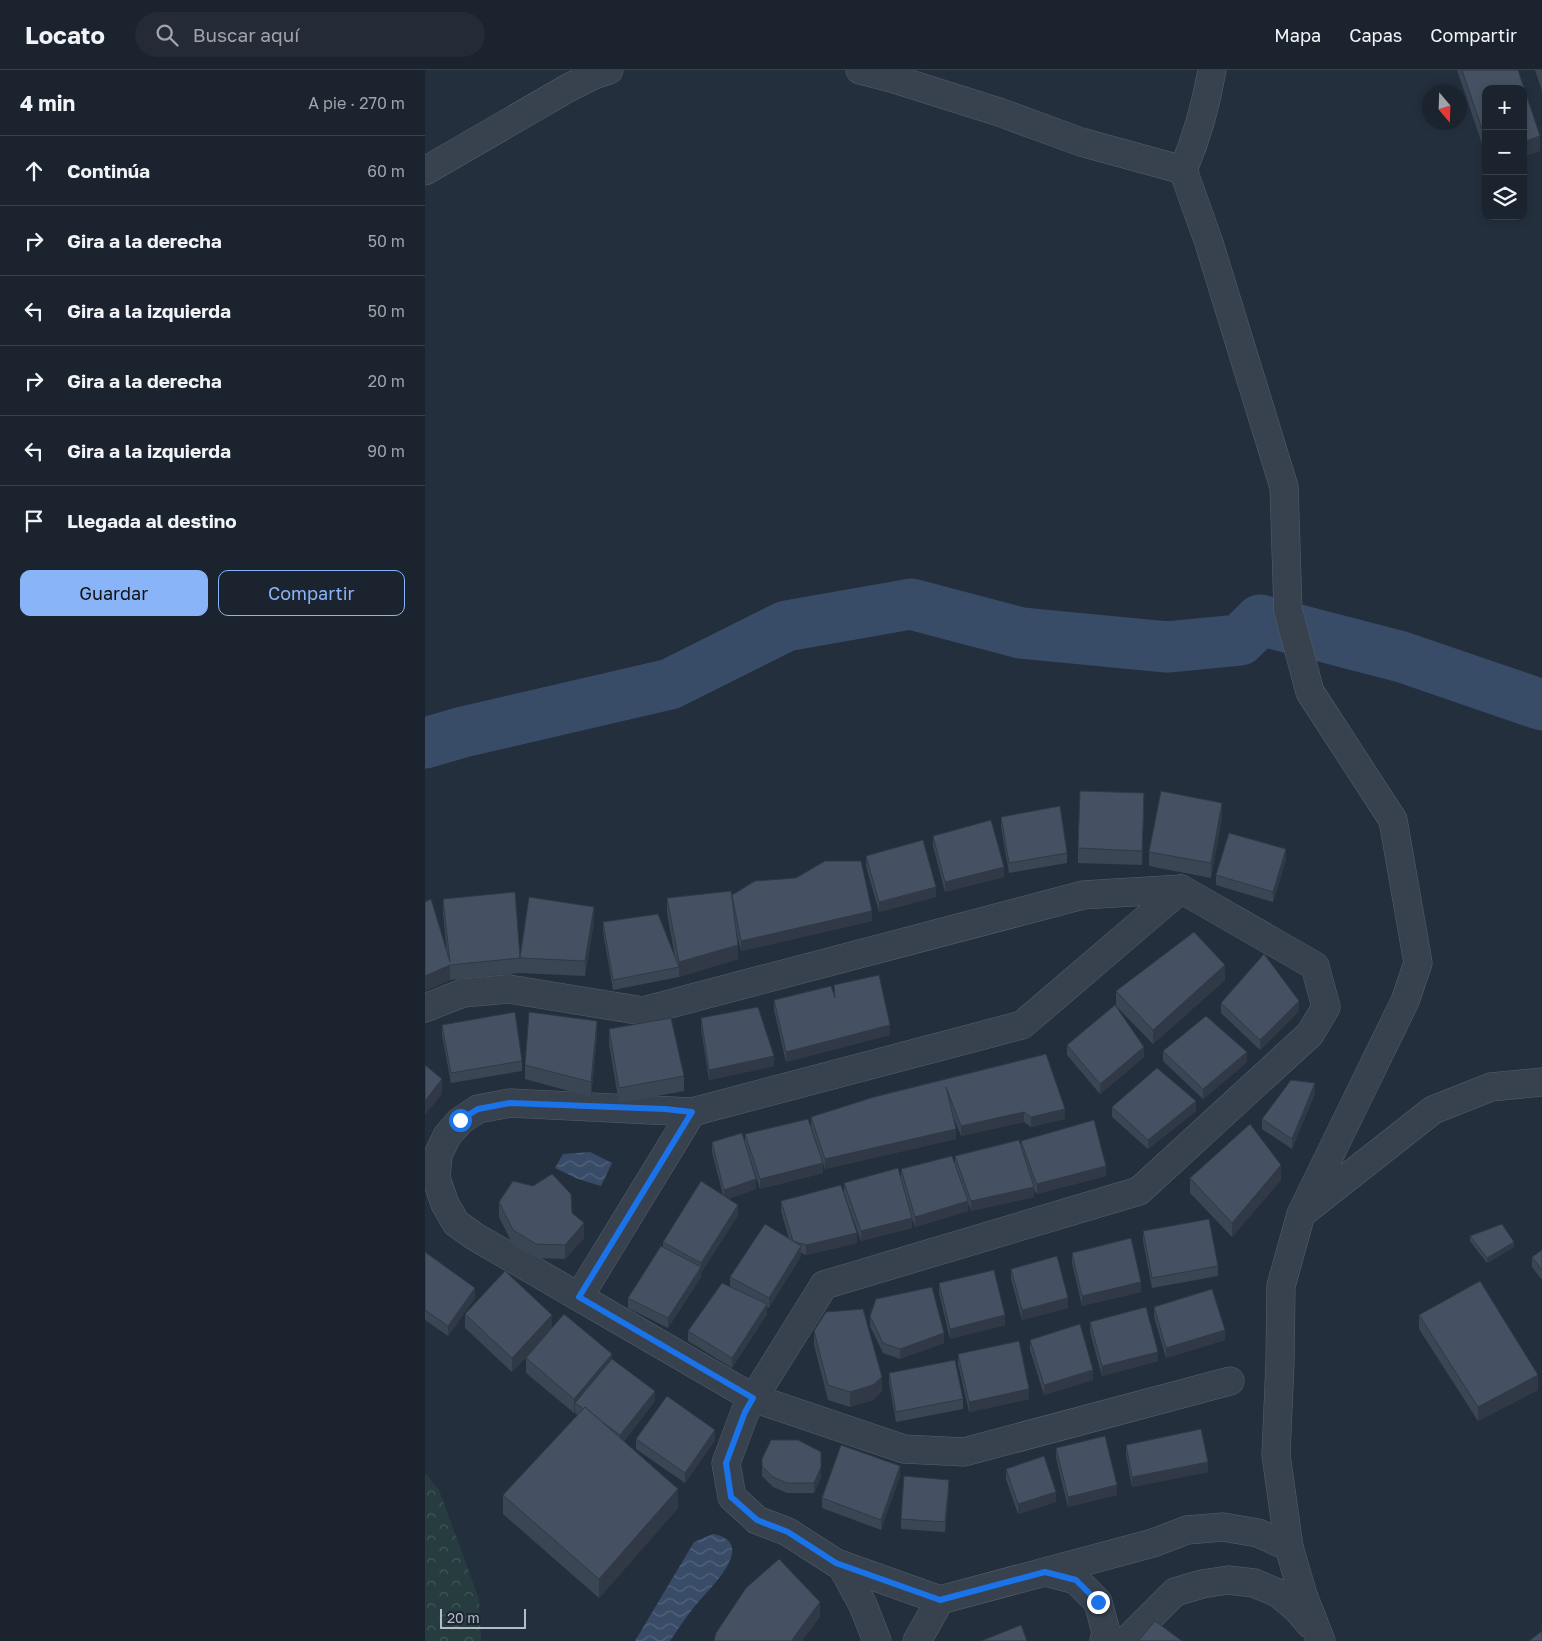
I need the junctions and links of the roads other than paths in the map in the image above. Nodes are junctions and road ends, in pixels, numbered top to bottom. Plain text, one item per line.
1 (609, 70) edge
2 (861, 70) edge
3 (1212, 70) edge
4 (1183, 170) junction
5 (425, 171) edge
6 (1181, 889) junction
7 (425, 1008) edge
8 (1542, 1082) edge
9 (692, 1112) junction
10 (1301, 1214) junction
11 (579, 1297) junction
12 (1230, 1381) dead end
13 (753, 1398) junction
14 (1289, 1547) junction
15 (841, 1565) junction
16 (1045, 1572) junction
17 (940, 1600) junction
18 (1319, 1636) edge
19 (877, 1641) edge
20 (917, 1641) edge
21 (1104, 1641) edge
22 (1126, 1641) edge

1 - 5 street
2 - 4 street
3 - 4 street
4 - 10 street
6 - 7 street
6 - 9 street
6 - 13 street
8 - 10 street
9 - 11 street
9 - 11 street
10 - 14 street
11 - 13 street
12 - 13 street
13 - 15 street
14 - 16 street
14 - 18 street
15 - 17 street
15 - 19 street
16 - 17 street
16 - 21 street
17 - 20 street
18 - 22 street

